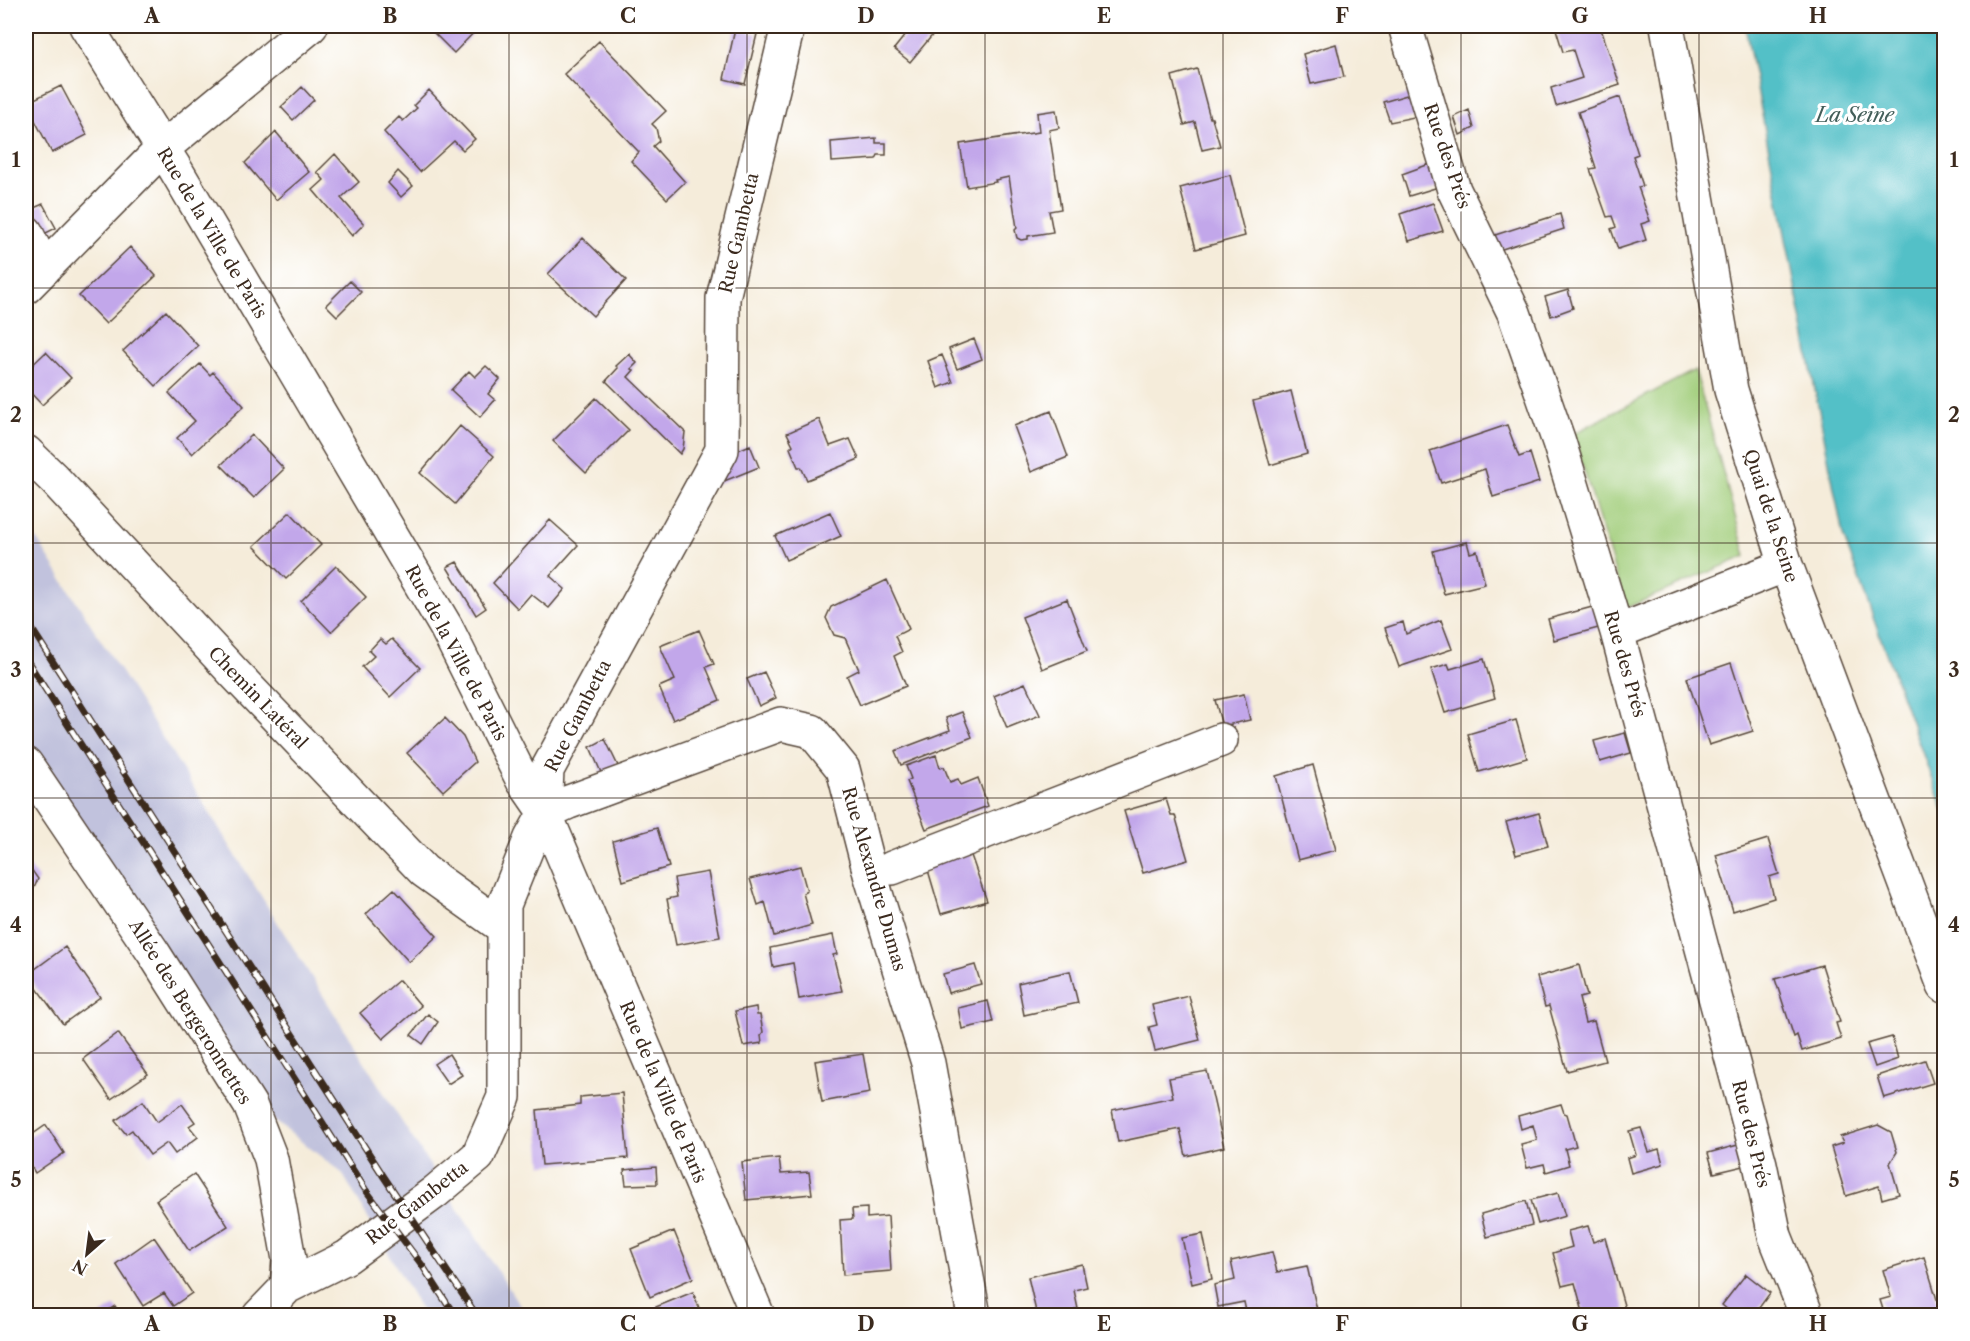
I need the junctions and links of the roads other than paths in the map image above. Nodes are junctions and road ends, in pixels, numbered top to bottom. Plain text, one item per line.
1 (86, 26) edge
2 (311, 26) edge
3 (788, 26) edge
4 (1405, 26) edge
5 (1667, 26) edge
6 (163, 148) junction
7 (26, 232) edge
8 (34, 278) edge
9 (26, 452) edge
10 (1786, 565) junction
11 (1617, 632) junction
12 (1221, 740) dead end
13 (26, 764) edge
14 (545, 813) junction
15 (892, 868) dead end
16 (504, 928) junction
17 (1944, 986) edge
18 (287, 1287) junction
19 (260, 1316) edge
20 (758, 1316) edge
21 (974, 1316) edge
22 (1806, 1316) edge

1 - 6 street, Rue de la Ville de Paris
2 - 6 street
3 - 14 street, Rue Gambetta
4 - 11 street, Rue des Prés
5 - 10 street, Quai de la Seine
6 - 8 street
6 - 14 street, Rue de la Ville de Paris
7 - 8 street
9 - 16 street, Chemin Latéral
10 - 11 street
10 - 17 street, Quai de la Seine
11 - 22 street, Rue des Prés
12 - 15 street
13 - 18 street, Allée des Bergeronnettes
14 - 16 street, Rue Gambetta
14 - 20 street, Rue de la Ville de Paris
14 - 21 street, Rue Alexandre Dumas
16 - 18 street, Rue Gambetta
18 - 19 street, Rue Gambetta

